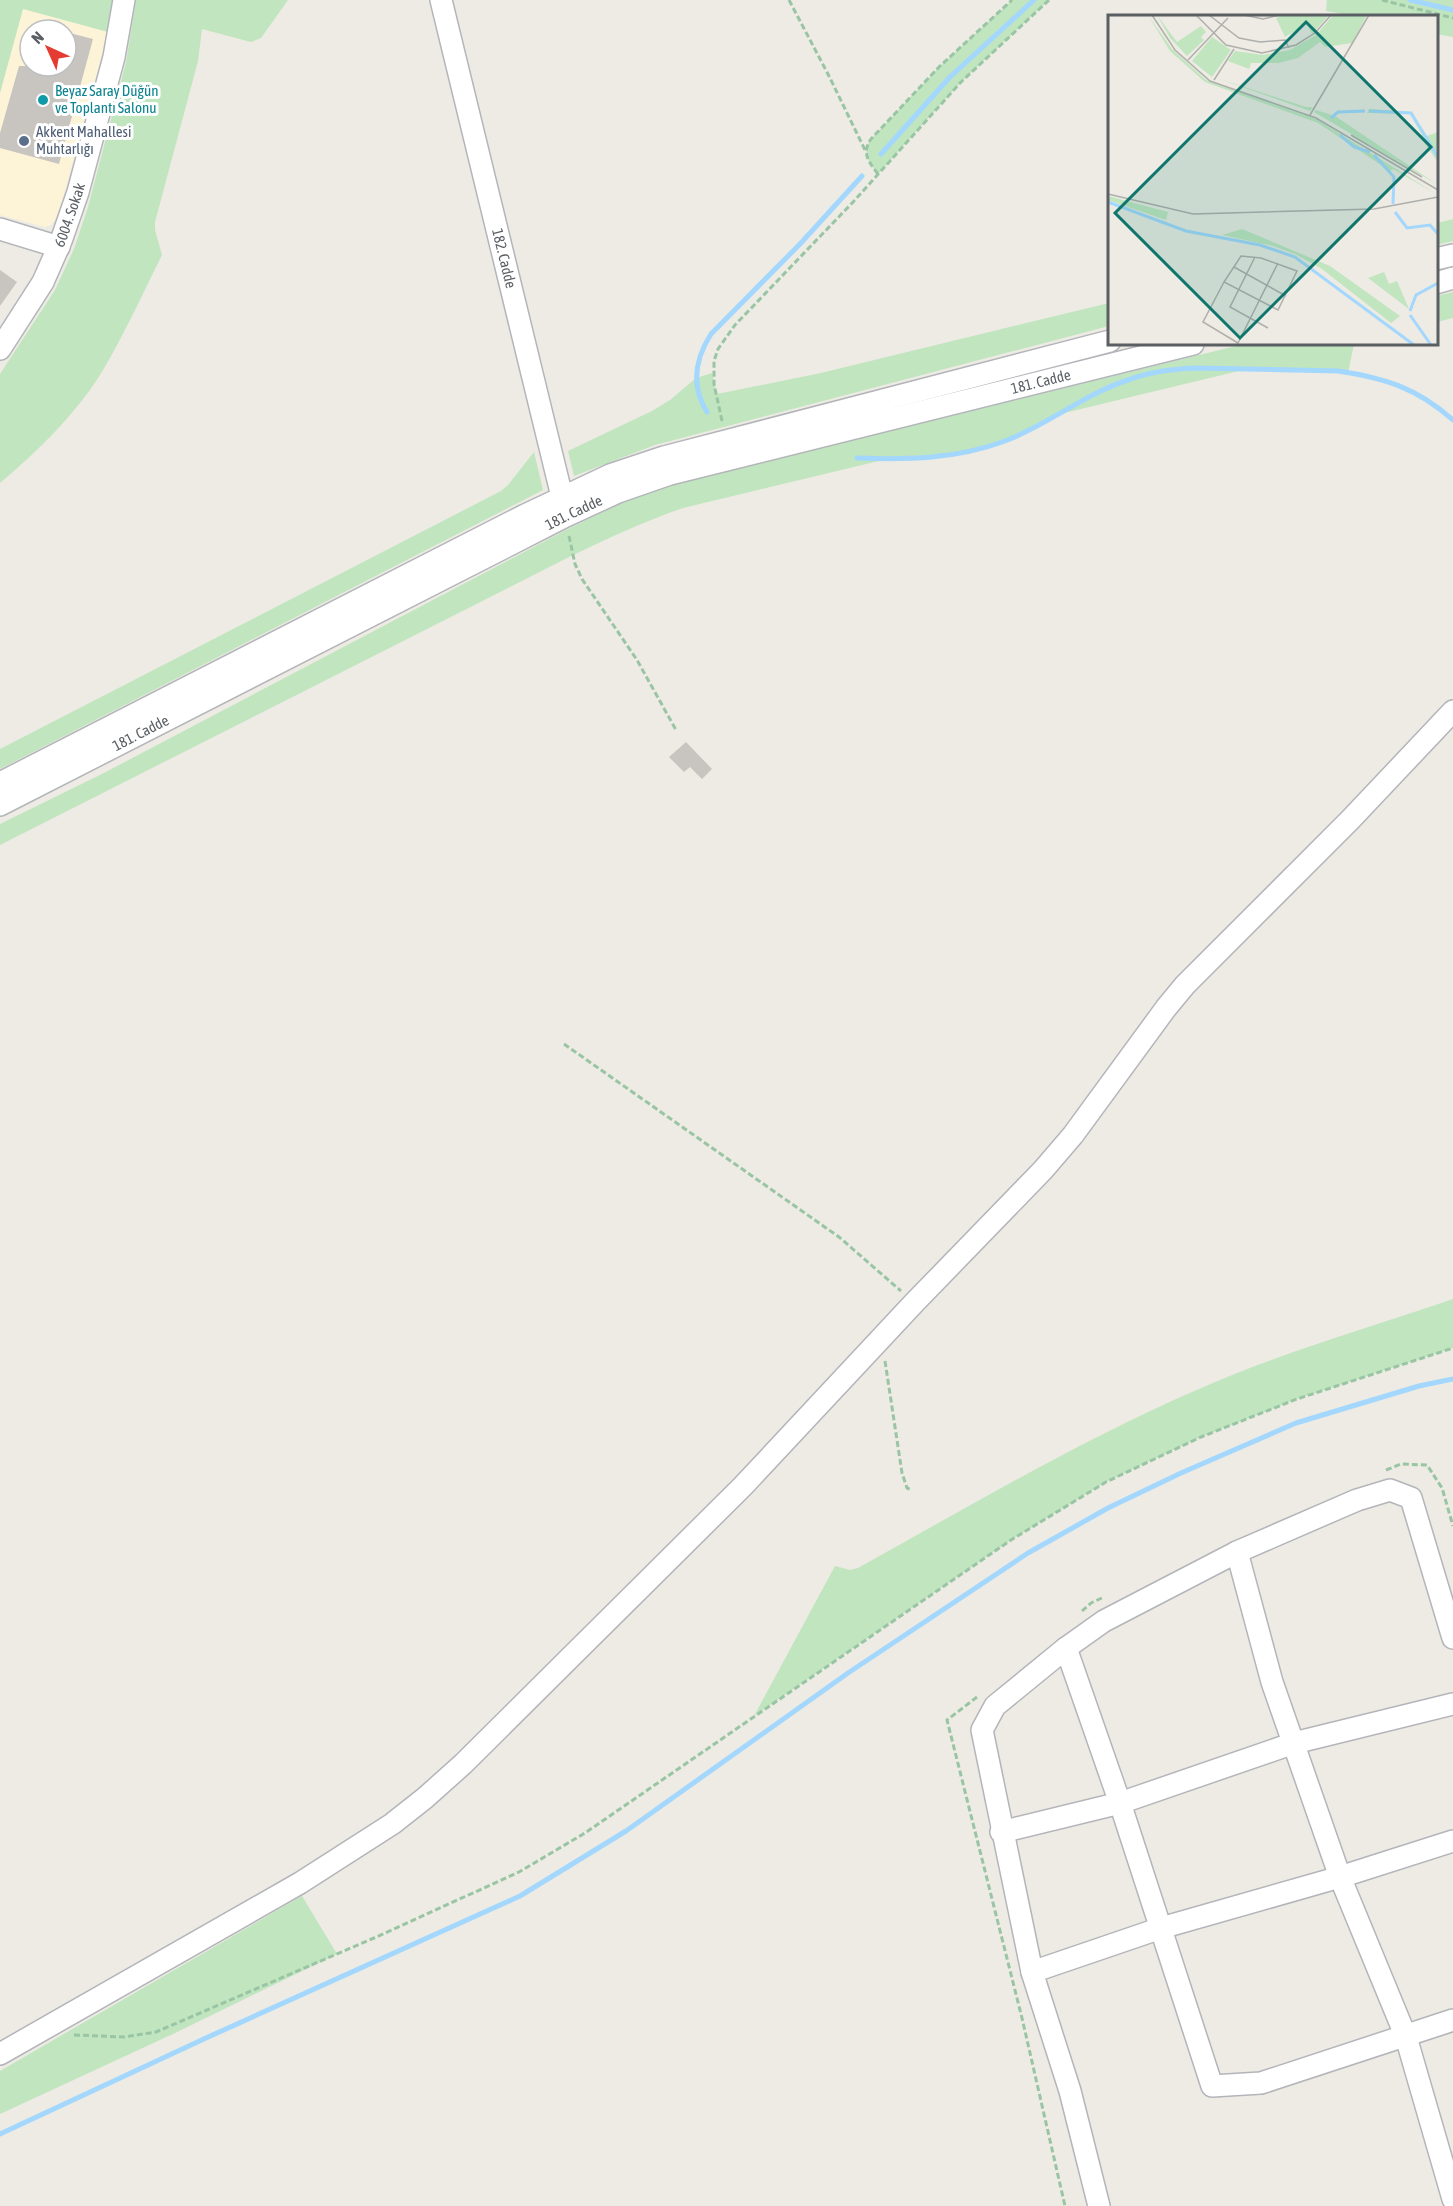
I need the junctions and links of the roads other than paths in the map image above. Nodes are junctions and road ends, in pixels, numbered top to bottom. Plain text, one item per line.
1 (124, 0) edge
2 (441, 0) edge
3 (0, 229) edge
4 (59, 247) junction
5 (1453, 255) edge
6 (1438, 260) edge
7 (1453, 278) edge
8 (1438, 282) edge
9 (1108, 342) edge
10 (1189, 345) edge
11 (0, 349) edge
12 (564, 506) junction
13 (1453, 711) edge
14 (0, 783) edge
15 (0, 805) edge
16 (1237, 1552) junction
17 (1453, 1638) edge
18 (1066, 1648) junction
19 (1453, 1704) edge
20 (1293, 1743) junction
21 (1120, 1803) junction
22 (1001, 1833) junction
23 (1453, 1841) edge
24 (1340, 1877) junction
25 (1161, 1928) junction
26 (1032, 1972) junction
27 (1453, 2020) edge
28 (1406, 2037) junction
29 (0, 2054) edge
30 (1453, 2199) edge
31 (1099, 2206) edge

1 - 4 street, 6004. Sokak
2 - 12 street, 182. Cadde
3 - 4 street
4 - 11 street, 6004. Sokak
5 - 6 street
7 - 8 street
9 - 12 street, 181. Cadde
10 - 12 street, 181. Cadde
12 - 14 street, 181. Cadde
12 - 15 street, 181. Cadde
13 - 29 street
16 - 17 street
16 - 18 street
16 - 20 street
18 - 21 street
18 - 22 street
19 - 20 street
20 - 21 street
20 - 24 street
21 - 22 street
21 - 25 street
22 - 26 street
23 - 24 street
24 - 25 street
24 - 28 street
25 - 26 street
25 - 28 street
26 - 31 street
27 - 28 street
28 - 30 street

